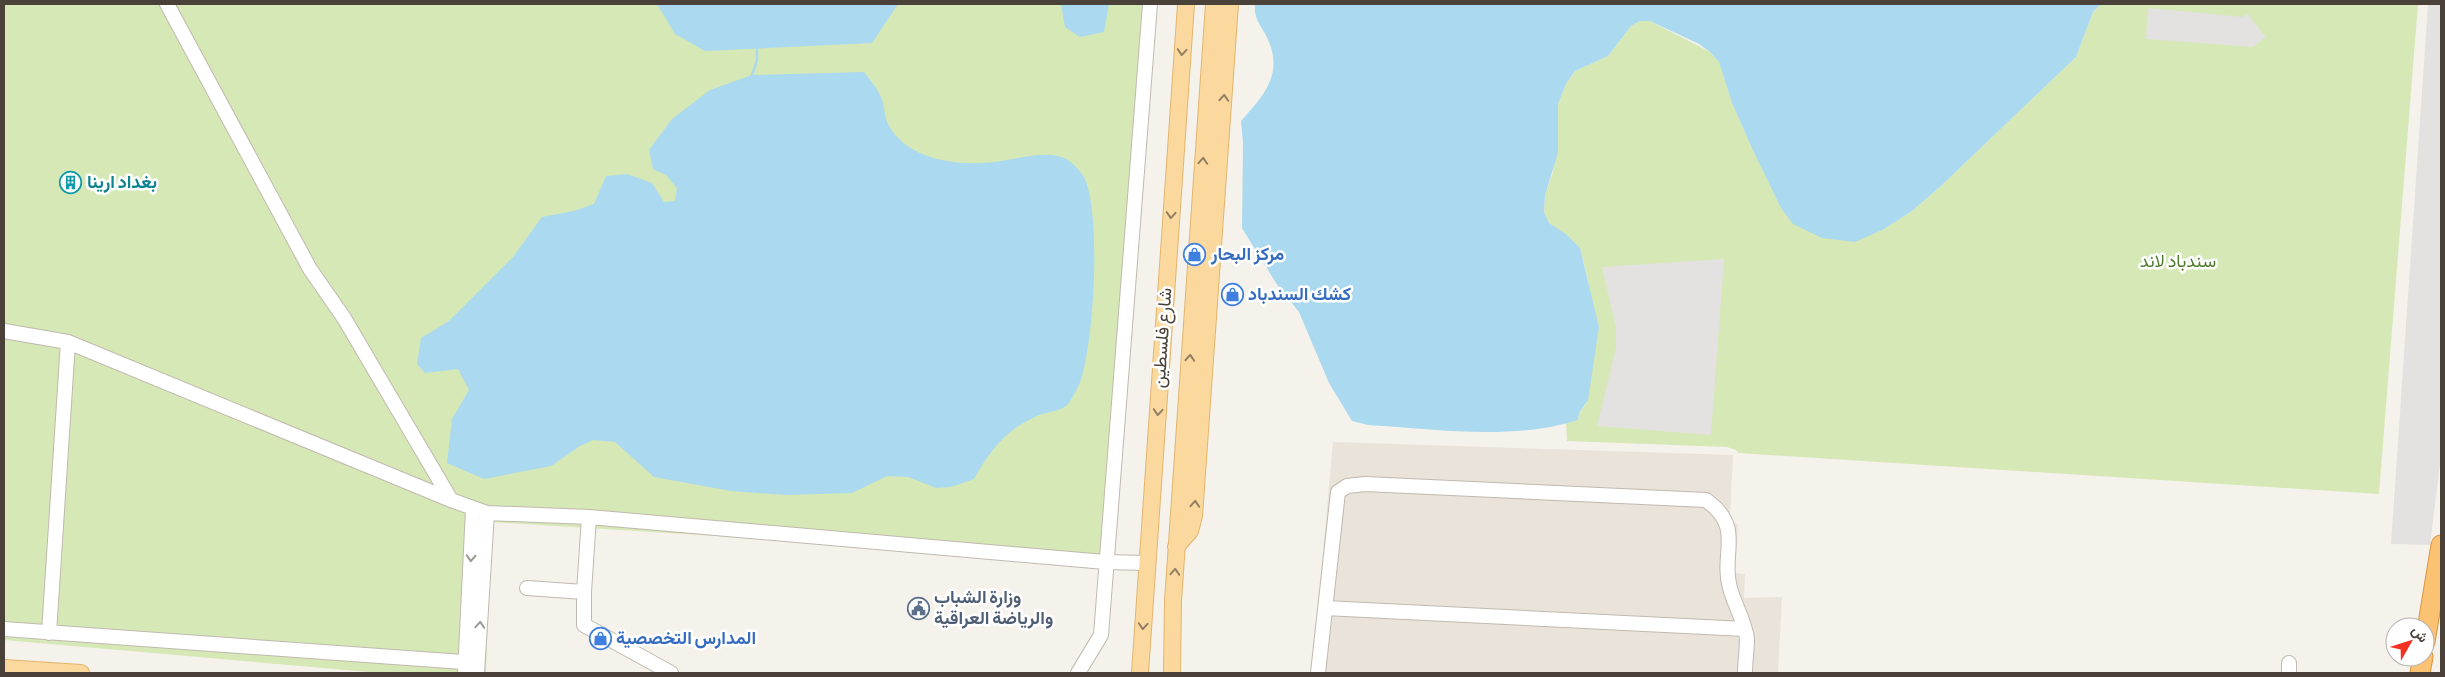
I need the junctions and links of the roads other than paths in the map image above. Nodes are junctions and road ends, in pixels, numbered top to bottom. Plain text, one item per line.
1 (167, 4) edge
2 (1150, 4) edge
3 (1186, 4) edge
4 (1214, 4) edge
5 (1230, 4) edge
6 (1196, 264) junction
7 (1210, 293) junction
8 (4, 330) edge
9 (68, 342) junction
10 (450, 500) junction
11 (480, 511) junction
12 (589, 517) junction
13 (2441, 545) edge
14 (1176, 547) junction
15 (1106, 562) junction
16 (1148, 563) junction
17 (527, 588) dead end
18 (584, 592) junction
19 (1145, 597) junction
20 (1173, 600) junction
21 (1325, 608) junction
22 (2429, 617) edge
23 (4, 629) edge
24 (1745, 629) junction
25 (49, 633) junction
26 (1142, 649) junction
27 (1172, 654) junction
28 (4, 668) edge
29 (471, 668) edge
30 (81, 673) edge
31 (672, 673) edge
32 (1078, 673) edge
33 (1128, 673) edge
34 (1140, 673) edge
35 (1172, 673) edge
36 (1176, 673) edge
37 (1318, 673) edge
38 (1745, 673) edge

1 - 10 street
2 - 15 street
3 -> 16 main road, شارع فلسطين
6 -> 4 main road, شارع فلسطين
7 -> 5 main road
6 - 7 main road
14 -> 6 main road, شارع فلسطين
14 -> 7 main road
8 - 9 street
9 - 10 street
9 - 25 street
10 - 11 street
11 - 12 street
11 - 29 street
12 - 15 street
12 - 18 street
13 - 22 highway
20 -> 14 main road, شارع فلسطين
15 - 16 street
15 - 32 street
16 - 19 main road, شارع فلسطين
17 - 18 street
18 - 31 street
19 - 20 main road
19 -> 26 main road, شارع فلسطين
20 - 27 main road, شارع فلسطين
21 - 24 street
21 - 24 street
21 - 37 street
23 - 25 street
24 - 38 street
25 - 29 street
26 - 33 main road
26 - 34 main road, شارع فلسطين
27 - 35 main road, شارع فلسطين
27 - 36 main road
28 - 30 main road

